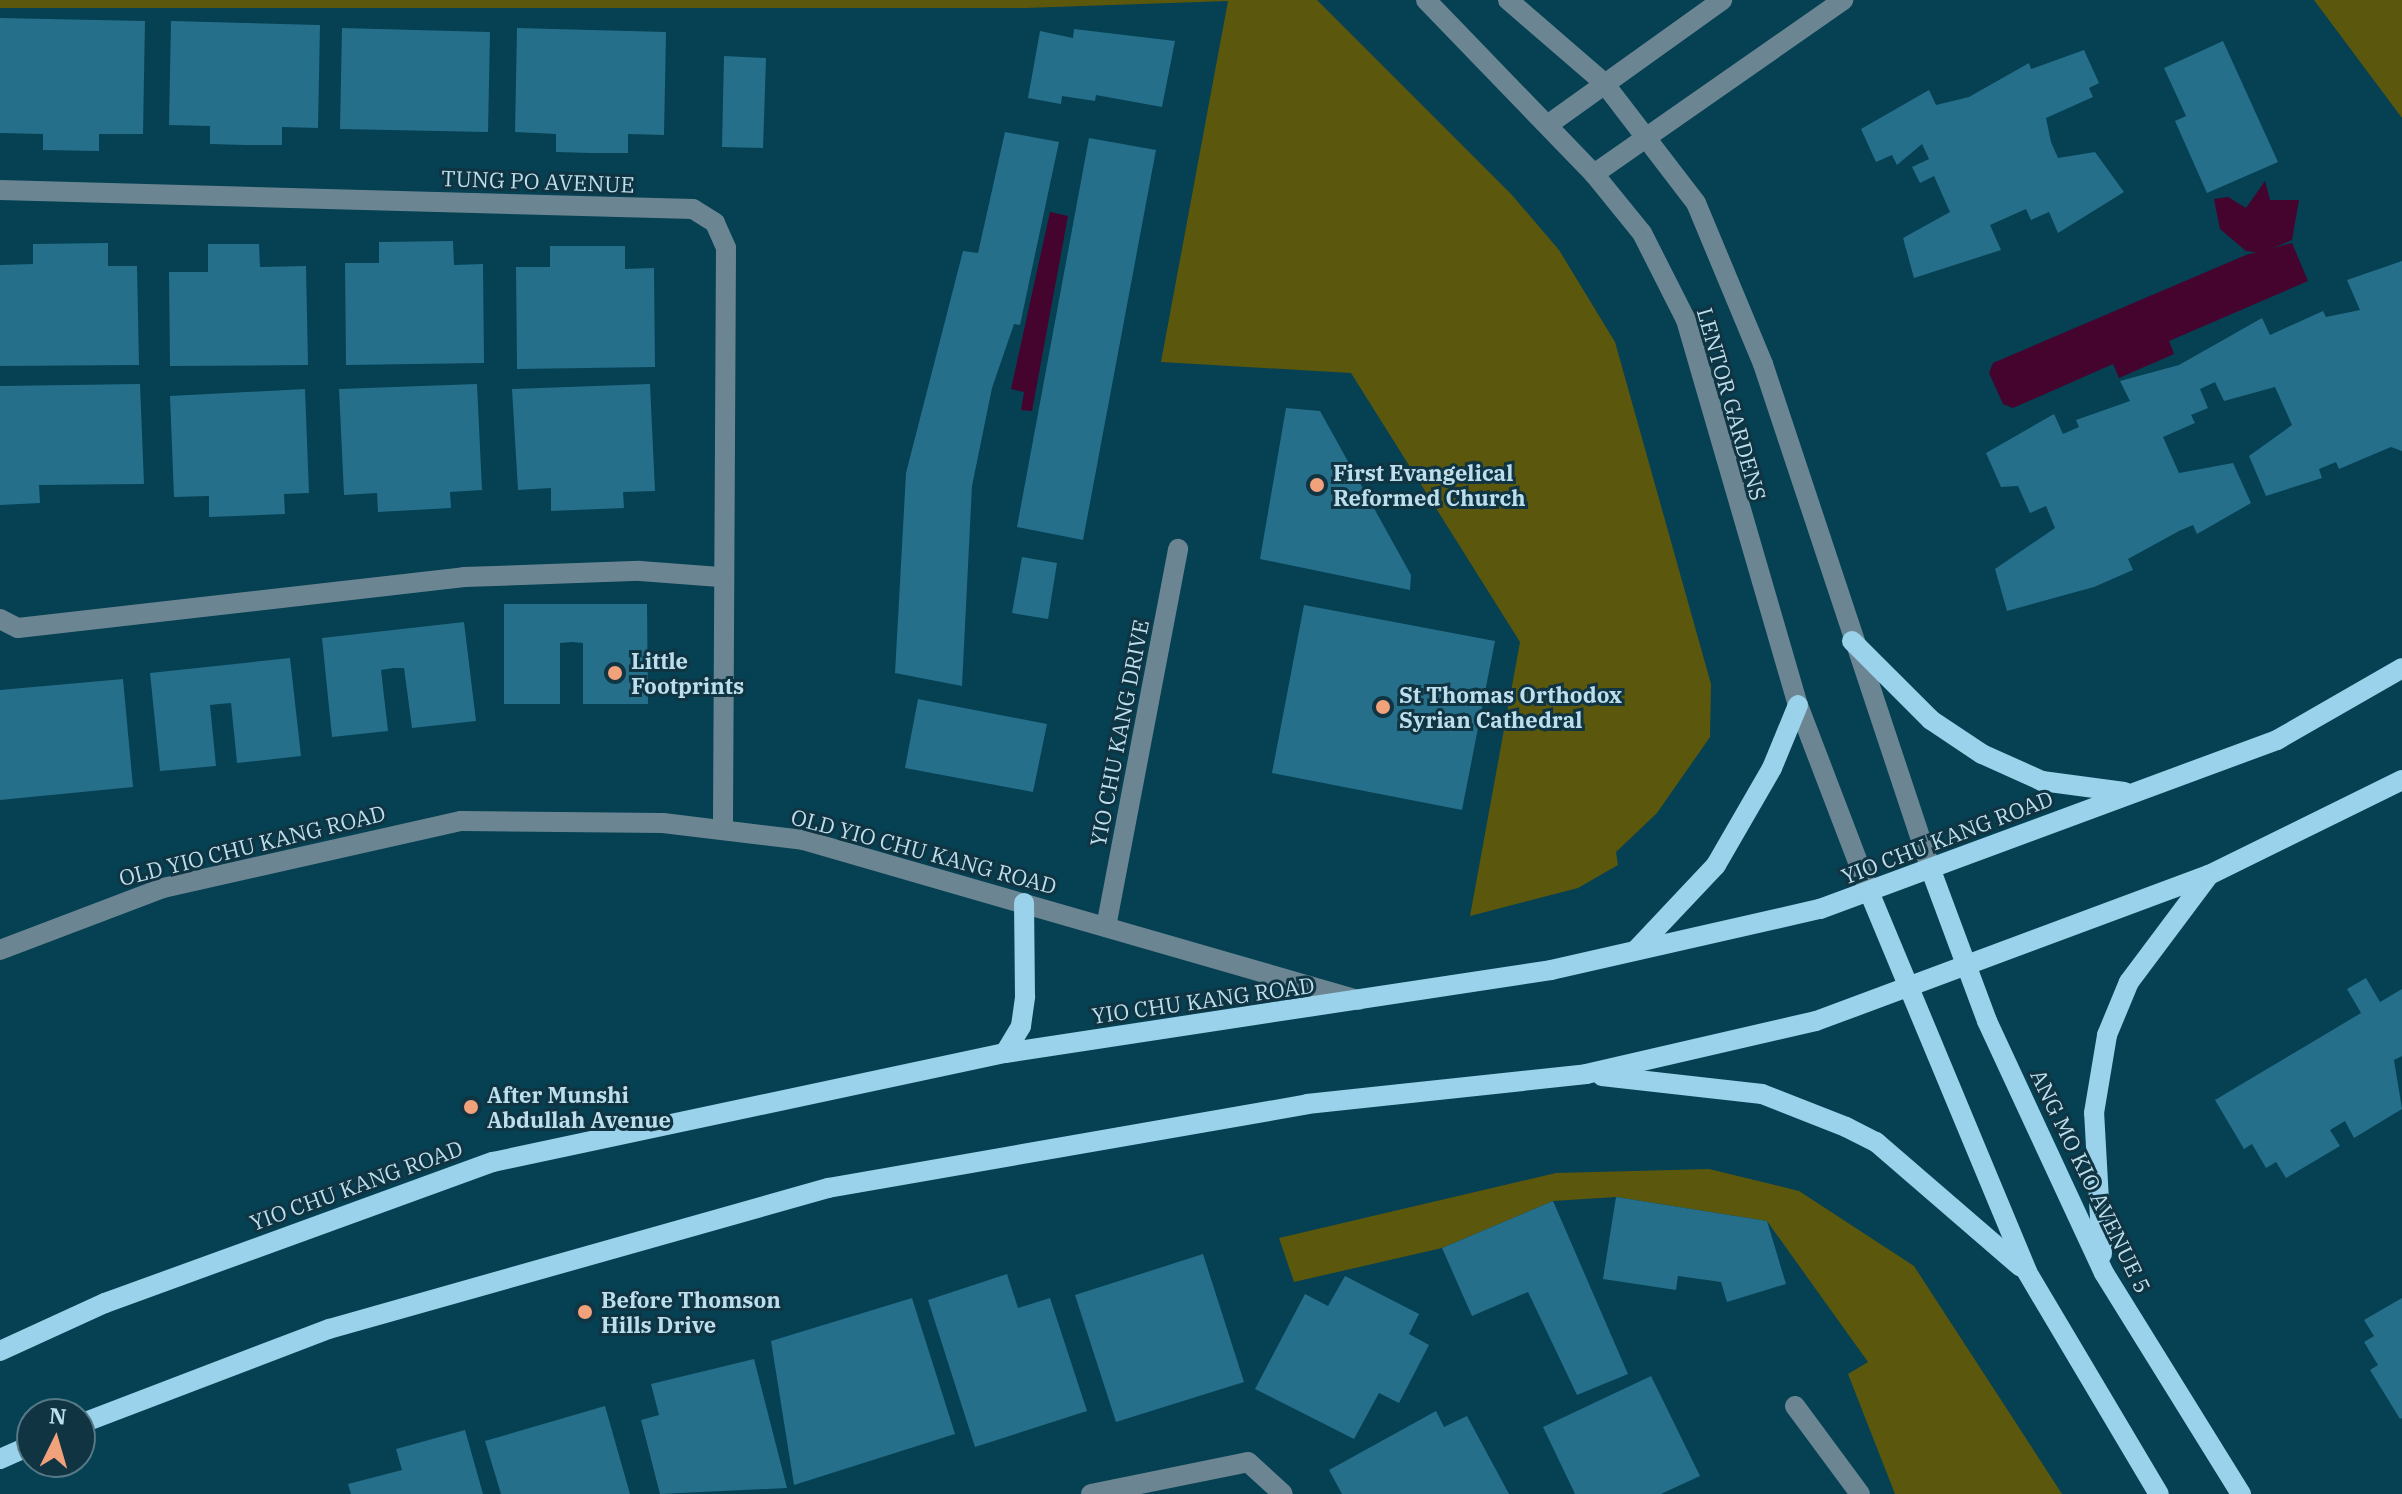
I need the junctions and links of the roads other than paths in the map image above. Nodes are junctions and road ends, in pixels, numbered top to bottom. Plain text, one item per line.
1 (1426, 0) edge
2 (1508, 0) edge
3 (1722, 0) edge
4 (1843, 0) edge
5 (1604, 83) junction
6 (1549, 124) junction
7 (1649, 134) junction
8 (1594, 174) junction
9 (0, 190) edge
10 (1178, 549) dead end
11 (720, 577) junction
12 (0, 619) edge
13 (1852, 641) junction
14 (2402, 668) edge
15 (1798, 705) junction
16 (2402, 780) edge
17 (2128, 793) junction
18 (723, 828) junction
19 (1932, 873) junction
20 (2209, 875) junction
21 (1870, 894) junction
22 (1024, 903) junction
23 (1106, 927) junction
24 (0, 950) edge
25 (1633, 952) junction
26 (1964, 967) junction
27 (1906, 988) junction
28 (1362, 1001) junction
29 (1005, 1053) junction
30 (1586, 1074) junction
31 (2027, 1272) junction
32 (2104, 1273) junction
33 (0, 1351) edge
34 (1795, 1406) dead end
35 (96, 1418) edge
36 (1091, 1494) edge
37 (1283, 1494) edge
38 (1860, 1494) edge
39 (2159, 1494) edge
40 (2241, 1494) edge

1 - 6 street, LENTOR GARDENS
2 - 5 street, LENTOR GARDENS
3 - 5 street
4 - 7 street
5 - 6 street
5 - 7 street, LENTOR GARDENS
6 - 8 street, LENTOR GARDENS
7 - 8 street
7 - 13 street, LENTOR GARDENS
8 - 15 street, LENTOR GARDENS
9 - 11 street, TUNG PO AVENUE
10 - 23 street, YIO CHU KANG DRIVE
11 - 12 street
11 - 18 street, TUNG PO AVENUE
13 - 17 main road
13 - 19 street, LENTOR GARDENS
14 - 17 main road, YIO CHU KANG ROAD
15 - 21 street, LENTOR GARDENS
15 - 25 main road
16 - 20 main road
17 - 19 main road, YIO CHU KANG ROAD
18 - 22 street, OLD YIO CHU KANG ROAD
18 - 24 street, OLD YIO CHU KANG ROAD
19 - 21 main road, YIO CHU KANG ROAD
19 - 26 main road, ANG MO KIO AVENUE 5
20 - 26 main road
20 - 32 main road
21 - 25 main road, YIO CHU KANG ROAD
21 - 27 main road
22 - 23 street, OLD YIO CHU KANG ROAD
22 - 29 main road
23 - 28 street, OLD YIO CHU KANG ROAD
25 - 28 main road, YIO CHU KANG ROAD
26 - 27 main road
26 - 32 main road, ANG MO KIO AVENUE 5
27 - 30 main road
27 - 31 main road
28 - 29 main road, YIO CHU KANG ROAD
29 - 33 main road, YIO CHU KANG ROAD
30 - 31 main road
30 - 35 main road
31 - 39 main road
32 - 40 main road, ANG MO KIO AVENUE 5
34 - 38 street
36 - 37 street

